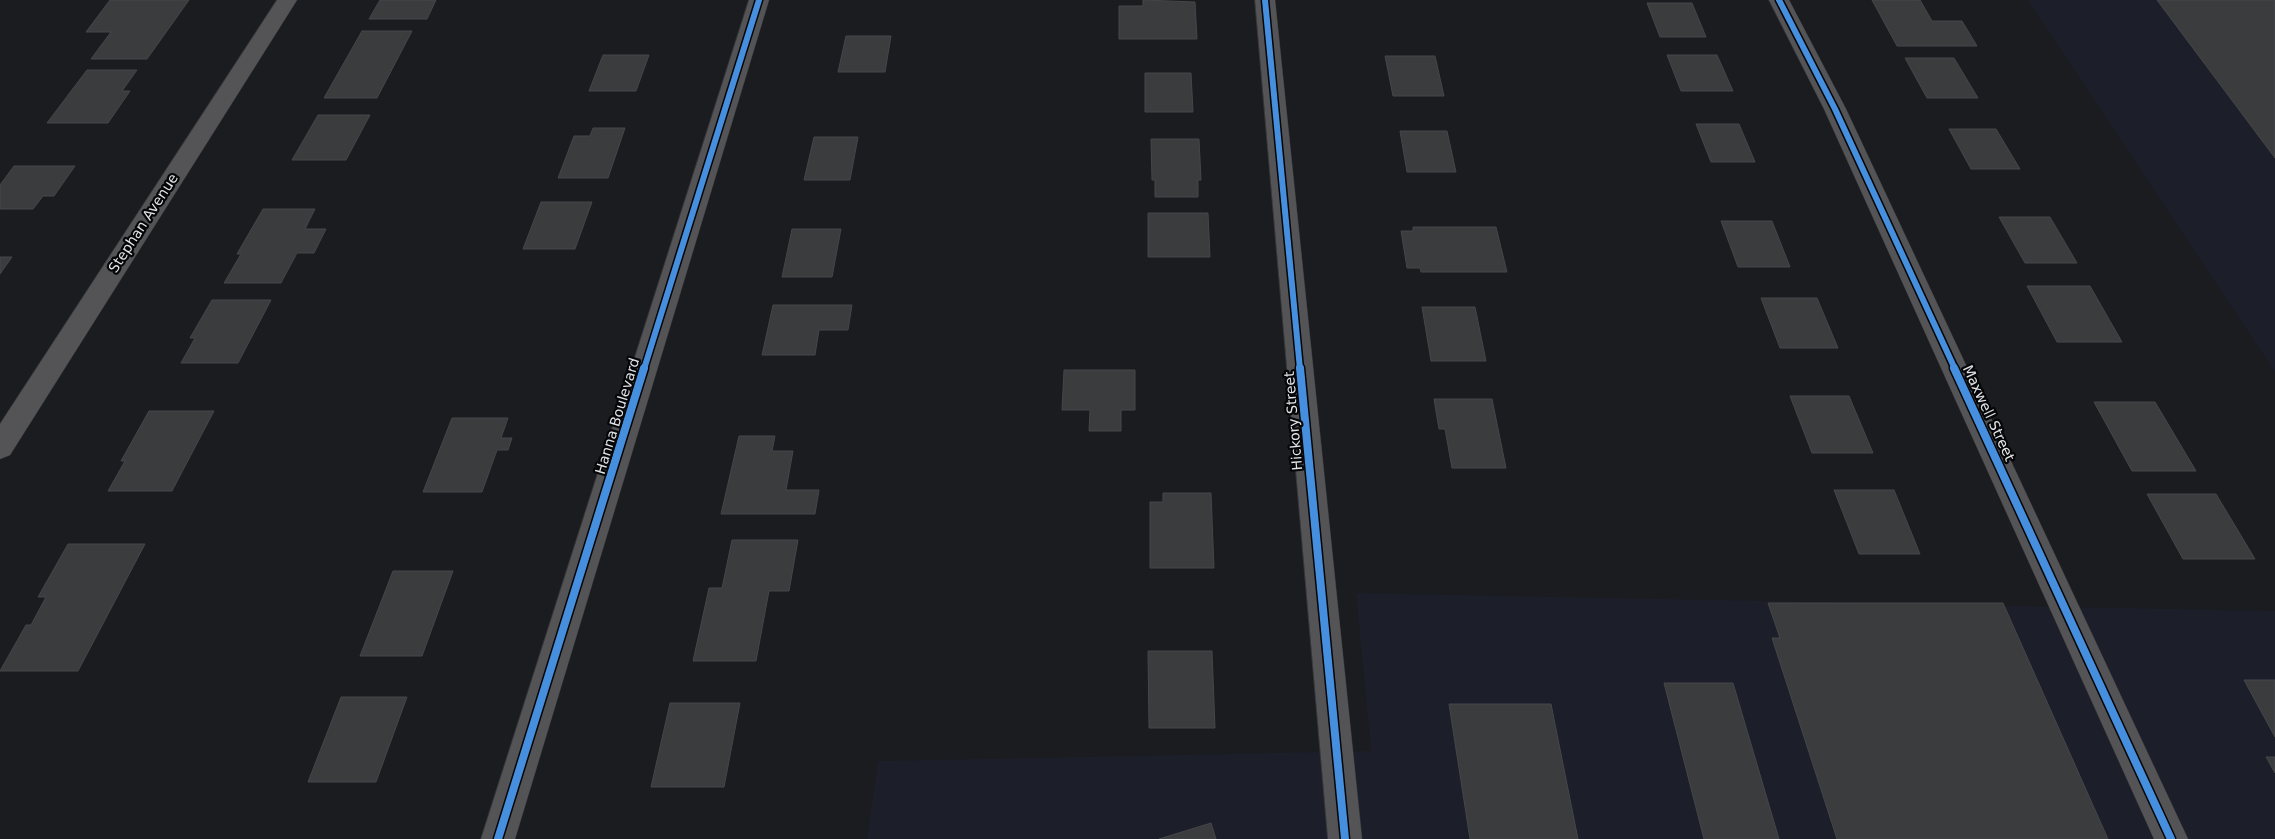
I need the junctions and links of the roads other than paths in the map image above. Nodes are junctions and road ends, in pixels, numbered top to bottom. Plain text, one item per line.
1 (287, 0) edge
2 (759, 0) edge
3 (1265, 0) edge
4 (1779, 0) edge
5 (0, 447) edge
6 (498, 839) edge
7 (1345, 839) edge
8 (2171, 839) edge

1 - 5 street, Stephan Avenue
2 - 6 street, Hanna Boulevard
3 - 7 street, Hickory Street
4 - 8 street, Maxwell Street

